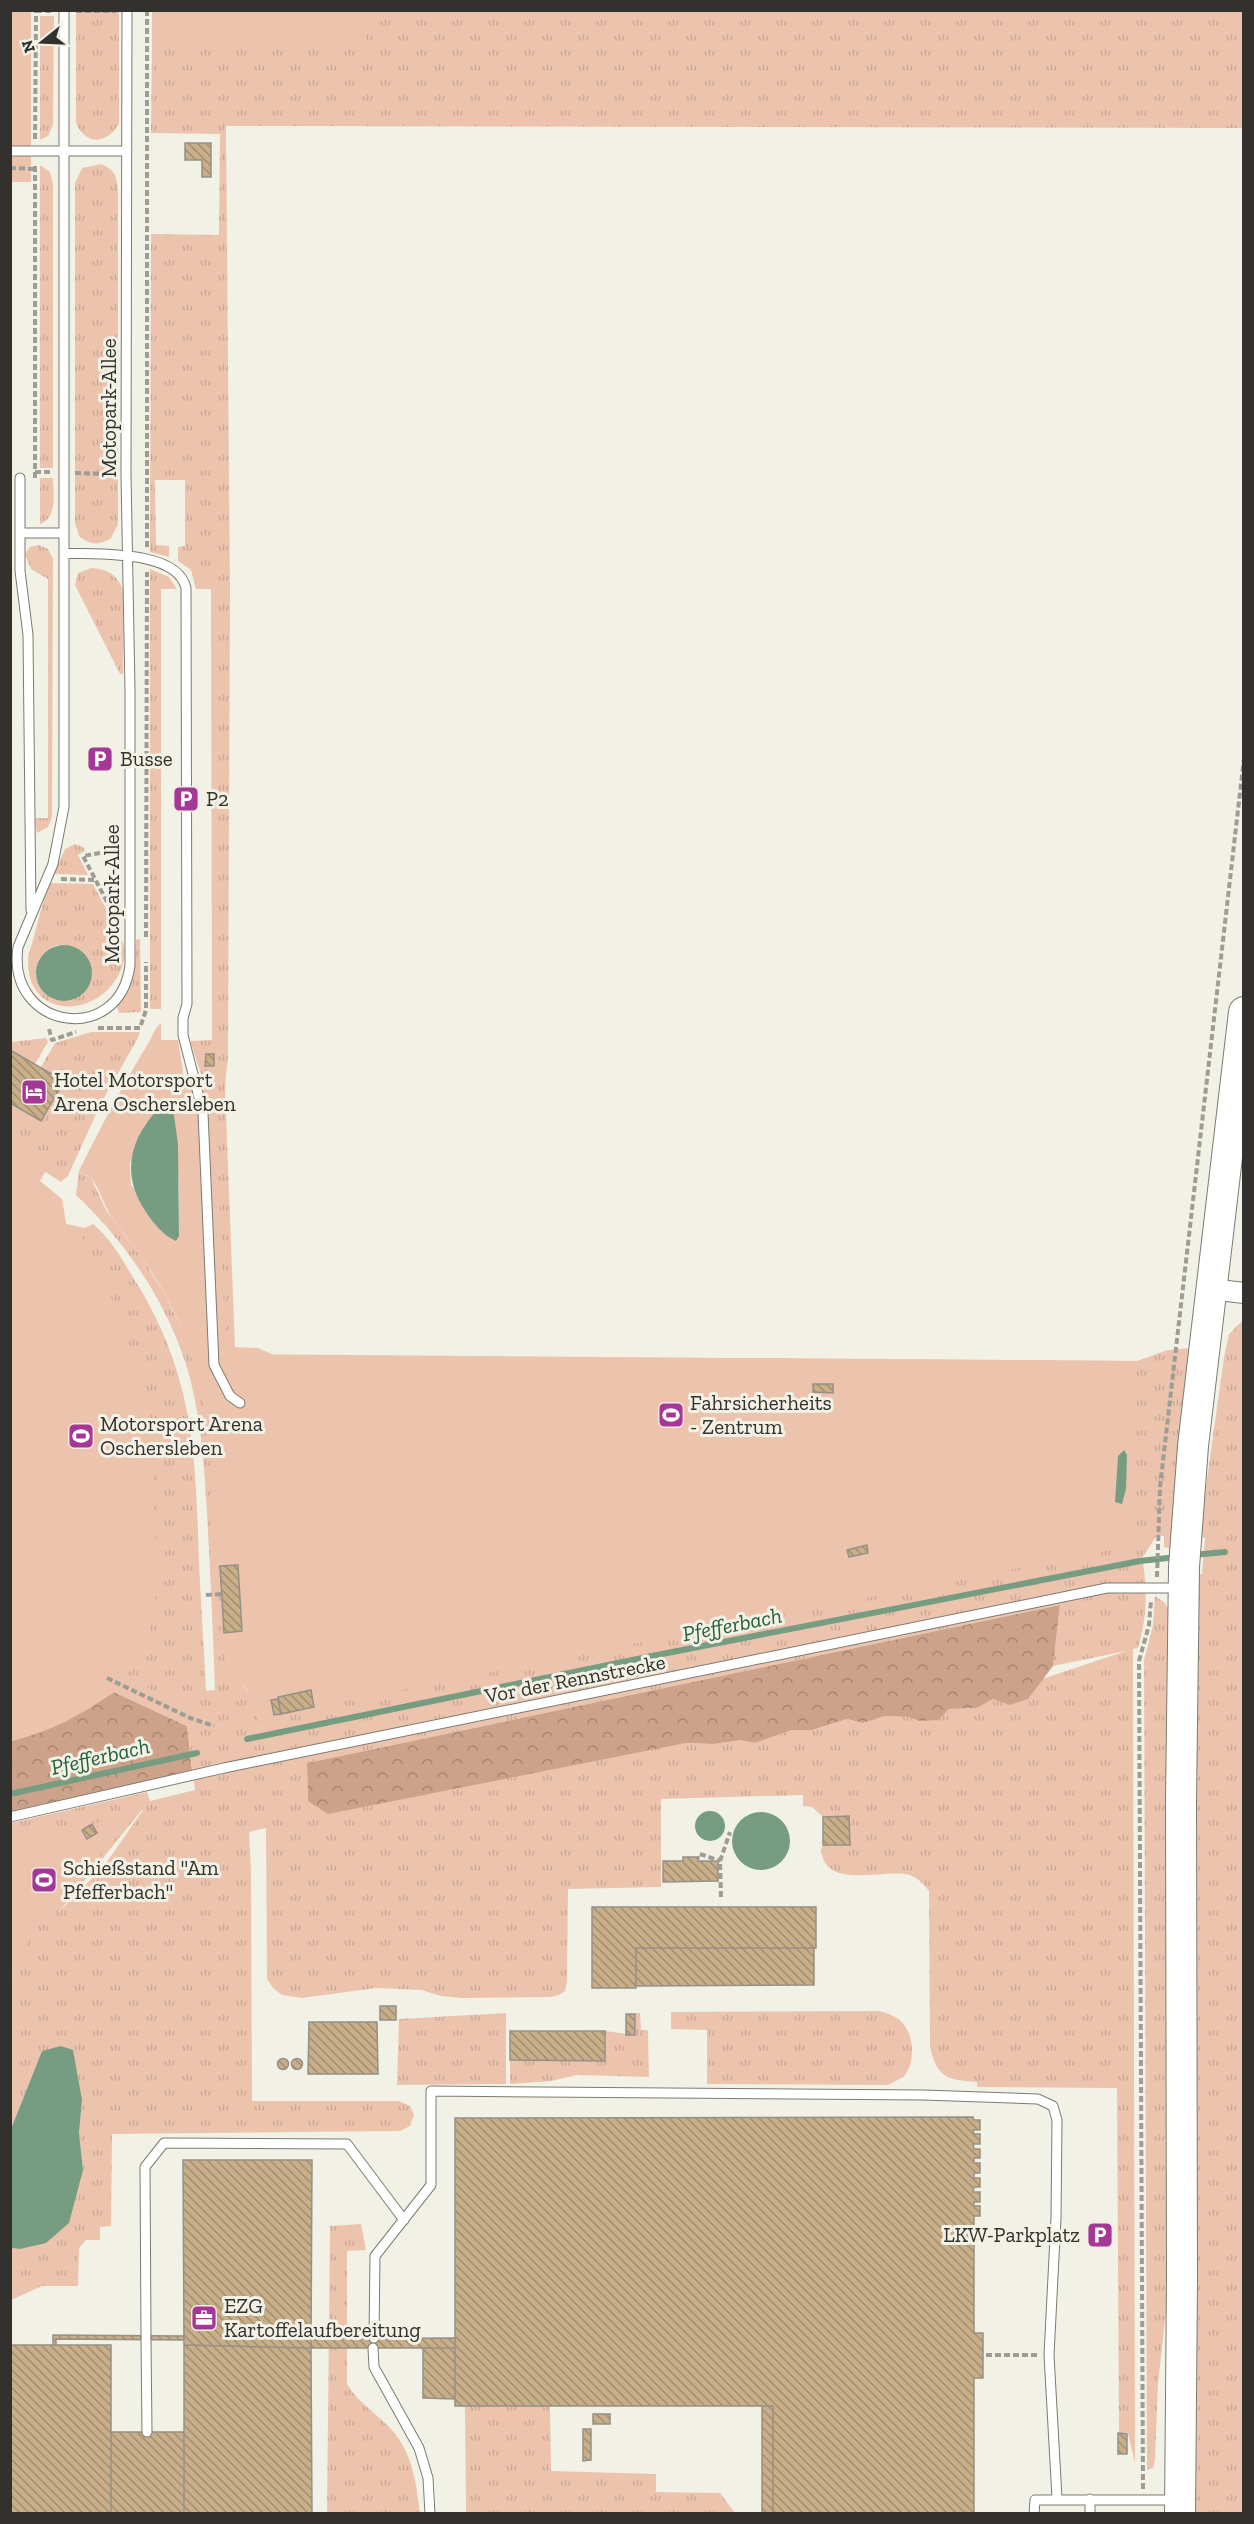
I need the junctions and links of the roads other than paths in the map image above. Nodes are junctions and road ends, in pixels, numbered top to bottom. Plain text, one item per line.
1 (64, 11) edge
2 (127, 11) edge
3 (10, 151) edge
4 (65, 151) junction
5 (127, 151) junction
6 (20, 478) dead end
7 (20, 533) junction
8 (64, 533) junction
9 (64, 553) junction
10 (127, 557) junction
11 (31, 914) junction
12 (1244, 1012) edge
13 (1211, 1289) junction
14 (1244, 1293) edge
15 (240, 1403) dead end
16 (1175, 1575) junction
17 (10, 1817) edge
18 (404, 2220) junction
19 (147, 2432) dead end
20 (1057, 2498) junction
21 (1090, 2499) junction
22 (1180, 2506) edge
23 (430, 2514) edge
24 (1034, 2514) edge
25 (1090, 2514) edge

1 - 4 lane, Motopark-Allee
2 - 5 lane, Motopark-Allee
3 - 4 lane
4 - 5 lane
4 - 8 lane, Motopark-Allee
5 - 10 lane, Motopark-Allee
6 - 7 lane
7 - 8 lane
7 - 11 lane
8 - 9 lane, Motopark-Allee
9 - 10 lane
9 - 11 lane, Motopark-Allee
10 - 11 lane, Motopark-Allee
10 - 15 lane
12 - 13 main road
13 - 14 street
13 - 16 main road
16 - 17 lane, Vor der Rennstrecke
16 - 22 main road
18 - 19 lane
18 - 20 lane
18 - 23 lane
20 - 21 lane
20 - 24 lane
21 - 22 lane
21 - 25 lane

